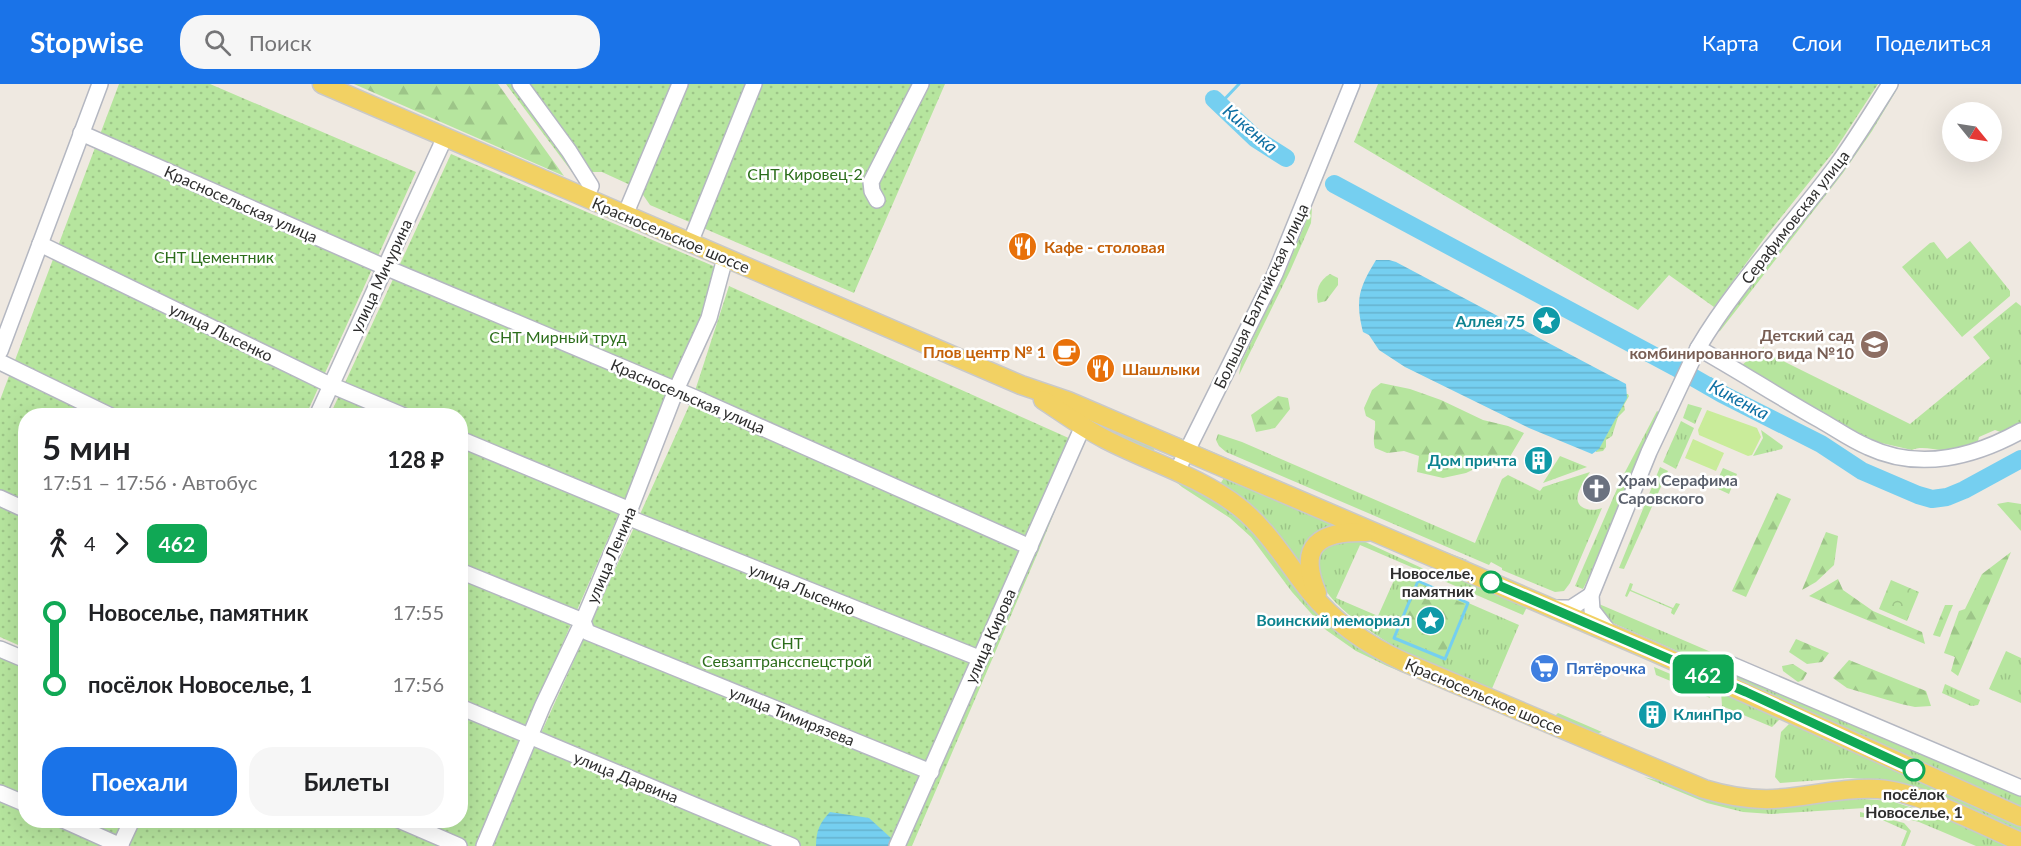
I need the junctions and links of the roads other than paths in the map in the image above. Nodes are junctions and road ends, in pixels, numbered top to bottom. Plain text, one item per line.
1 (100, 84) edge
2 (322, 84) edge
3 (680, 84) edge
4 (754, 84) edge
5 (921, 84) edge
6 (1352, 84) edge
7 (1890, 84) edge
8 (526, 87) edge
9 (81, 133) junction
10 (445, 137) junction
11 (589, 192) junction
12 (877, 200) dead end
13 (625, 215) junction
14 (690, 243) junction
15 (40, 244) junction
16 (724, 258) junction
17 (384, 267) junction
18 (0, 351) edge
19 (1695, 354) junction
20 (0, 362) edge
21 (330, 384) junction
22 (1021, 385) junction
23 (676, 390) junction
24 (95, 408) edge
25 (320, 408) edge
26 (386, 408) edge
27 (1083, 426) junction
28 (2021, 431) edge
29 (468, 443) edge
30 (1187, 452) junction
31 (1177, 471) junction
32 (0, 498) edge
33 (18, 506) edge
34 (628, 514) junction
35 (1374, 532) junction
36 (1030, 547) junction
37 (468, 574) edge
38 (1590, 595) junction
39 (1324, 608) junction
40 (1552, 608) junction
41 (583, 621) junction
42 (1610, 633) junction
43 (0, 649) edge
44 (18, 657) edge
45 (979, 658) junction
46 (1688, 667) junction
47 (468, 711) edge
48 (530, 738) junction
49 (931, 772) junction
50 (2021, 789) edge
51 (0, 793) edge
52 (18, 801) edge
53 (2021, 818) edge
54 (81, 828) edge
55 (129, 828) edge
56 (417, 828) edge
57 (2021, 842) edge
58 (121, 846) edge
59 (459, 846) edge
60 (484, 846) edge
61 (792, 846) edge
62 (897, 846) edge

1 - 9 street
2 - 10 main road, Красносельское шоссе
3 - 13 street
4 - 14 street
5 - 12 street
6 - 30 street, Большая Балтийская улица
7 - 19 street, Серафимовская улица
8 - 11 street
9 - 15 street
9 - 17 street, Красносельская улица
10 - 11 main road, Красносельское шоссе
10 - 17 street, улица Мичурина
11 - 13 main road, Красносельское шоссе
13 - 14 main road, Красносельское шоссе
14 - 16 main road, Красносельское шоссе
15 - 18 street
15 - 21 street, улица Лысенко
16 - 22 main road, Красносельское шоссе
16 - 23 street, улица Ленина
17 - 21 street, улица Мичурина
17 - 23 street, Красносельская улица
19 - 28 street
19 - 38 street, Серафимовская улица
20 - 24 street
21 - 25 street, улица Мичурина
21 - 26 street, улица Лысенко
22 - 27 main road, Красносельское шоссе
22 - 30 main road, Красносельское шоссе
23 - 34 street, улица Ленина
23 - 36 street, Красносельская улица
27 - 31 main road, Красносельское шоссе
27 - 36 street, улица Кирова
29 - 34 street, улица Лысенко
30 - 31 street, Большая Балтийская улица
30 - 35 main road, Красносельское шоссе
31 - 39 main road, Красносельское шоссе
32 - 33 street
34 - 41 street, улица Ленина
34 - 45 street, улица Лысенко
35 - 39 main road
35 - 40 main road, Красносельское шоссе
36 - 45 street, улица Кирова
37 - 41 street, улица Тимирязева
38 - 40 street
38 - 42 street
39 - 57 main road, Красносельское шоссе
40 - 42 main road, Красносельское шоссе
41 - 48 street, улица Ленина
41 - 49 street, улица Тимирязева
42 - 46 main road, Красносельское шоссе
43 - 44 street
45 - 49 street, улица Кирова
46 - 50 street
46 - 53 main road, Красносельское шоссе
47 - 48 street, улица Дарвина
48 - 60 street, улица Ленина
48 - 61 street, улица Дарвина
49 - 62 street, улица Кирова
51 - 52 street
54 - 58 street
55 - 58 street
56 - 59 street

